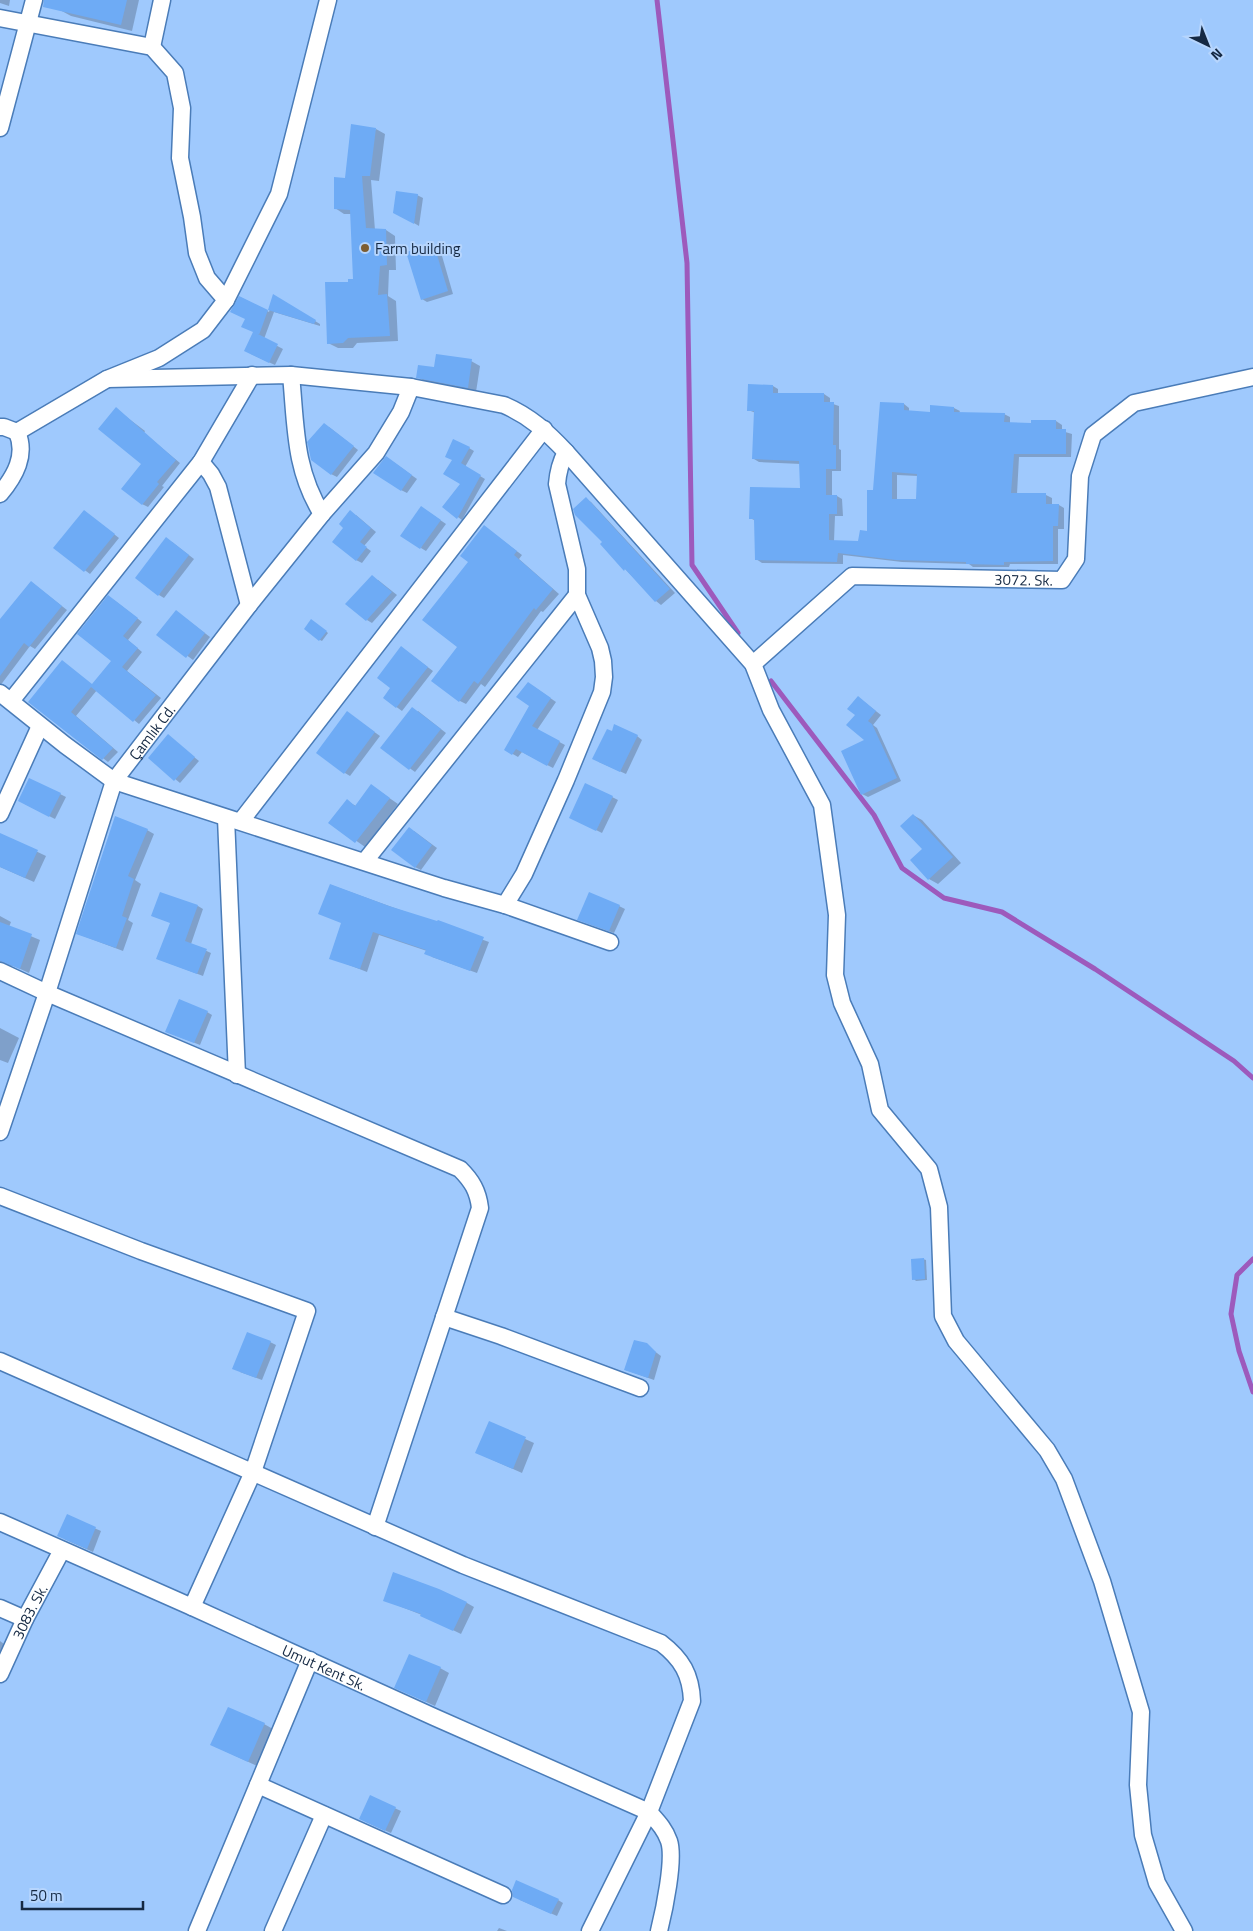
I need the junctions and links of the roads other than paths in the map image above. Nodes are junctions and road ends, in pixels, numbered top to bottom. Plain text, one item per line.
1 (34, 0) edge
2 (162, 0) edge
3 (328, 0) edge
4 (0, 18) edge
5 (29, 24) junction
6 (152, 47) junction
7 (0, 128) edge
8 (226, 300) junction
9 (252, 375) junction
10 (291, 375) junction
11 (1253, 377) edge
12 (107, 379) junction
13 (410, 387) junction
14 (0, 427) edge
15 (544, 429) junction
16 (17, 432) junction
17 (566, 452) junction
18 (201, 462) junction
19 (0, 494) edge
20 (322, 514) junction
21 (577, 595) junction
22 (249, 605) junction
23 (753, 664) junction
24 (5, 697) edge
25 (40, 726) junction
26 (114, 780) junction
27 (0, 814) edge
28 (234, 820) junction
29 (365, 861) junction
30 (505, 905) junction
31 (610, 942) dead end
32 (0, 971) edge
33 (47, 993) junction
34 (237, 1075) junction
35 (0, 1132) edge
36 (0, 1196) edge
37 (444, 1317) junction
38 (0, 1361) edge
39 (640, 1388) dead end
40 (253, 1472) junction
41 (0, 1522) edge
42 (376, 1527) junction
43 (62, 1550) junction
44 (192, 1607) junction
45 (0, 1608) edge
46 (25, 1619) junction
47 (310, 1660) junction
48 (0, 1674) edge
49 (258, 1786) junction
50 (649, 1812) junction
51 (324, 1815) junction
52 (503, 1895) dead end
53 (197, 1931) edge
54 (273, 1931) edge
55 (590, 1931) edge
56 (659, 1931) edge
57 (1184, 1931) edge

1 - 5 street
2 - 6 street
3 - 8 street
4 - 5 street
5 - 6 street
5 - 7 street
6 - 8 street
8 - 12 street
9 - 10 street
9 - 12 street
9 - 18 street
10 - 13 street
10 - 20 street
11 - 23 street, 3072. Sk.
12 - 16 street
13 - 15 street
13 - 20 street, Çamlık Cd.
14 - 16 street
15 - 17 street
15 - 28 street
16 - 19 street
17 - 21 street
17 - 23 street
18 - 22 street
18 - 24 street
20 - 22 street, Çamlık Cd.
21 - 29 street
21 - 30 street
22 - 26 street, Çamlık Cd.
23 - 57 street
24 - 25 street
25 - 26 street
25 - 27 street
26 - 28 street
26 - 33 street, Çamlık Cd.
28 - 29 street
28 - 34 street
29 - 30 street
30 - 31 street
32 - 33 street
33 - 34 street
33 - 35 street, Çamlık Cd.
34 - 37 street
36 - 40 street
37 - 39 street
37 - 42 street
38 - 40 street
40 - 42 street
40 - 44 street
41 - 43 street, Umut Kent Sk.
42 - 50 street
43 - 44 street, Umut Kent Sk.
43 - 46 street, 3083. Sk.
44 - 47 street, Umut Kent Sk.
45 - 46 street
46 - 48 street, 3083. Sk.
47 - 49 street
47 - 50 street, Umut Kent Sk.
49 - 51 street
49 - 53 street
50 - 55 street
50 - 56 street
51 - 52 street
51 - 54 street

